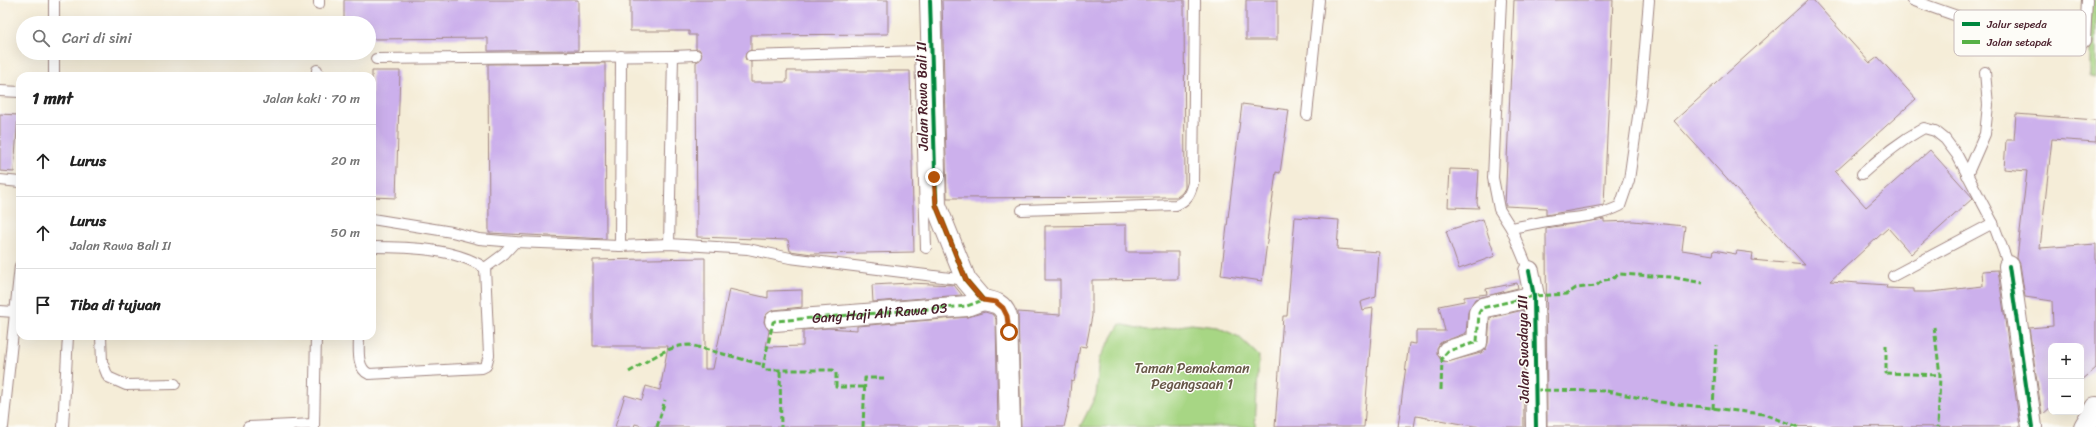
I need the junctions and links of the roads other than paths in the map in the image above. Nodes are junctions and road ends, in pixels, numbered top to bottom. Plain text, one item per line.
1 (54, 0) edge
2 (930, 0) edge
3 (1195, 0) edge
4 (1319, 0) edge
5 (1500, 0) edge
6 (1649, 0) edge
7 (1912, 0) edge
8 (2087, 0) edge
9 (1954, 14) edge
10 (54, 16) edge
11 (2086, 42) edge
12 (696, 55) dead end
13 (621, 56) junction
14 (673, 56) junction
15 (751, 56) dead end
16 (376, 59) dead end
17 (54, 60) edge
18 (54, 72) edge
19 (1985, 72) dead end
20 (0, 91) edge
21 (16, 92) edge
22 (1307, 116) dead end
23 (1862, 174) dead end
24 (1967, 175) junction
25 (0, 180) edge
26 (16, 182) edge
27 (1022, 210) dead end
28 (376, 220) edge
29 (1993, 223) junction
30 (1510, 228) junction
31 (515, 242) junction
32 (669, 244) junction
33 (620, 246) junction
34 (376, 247) edge
35 (926, 248) dead end
36 (2009, 266) joint
37 (485, 268) junction
38 (1530, 271) joint
39 (1893, 276) dead end
40 (966, 280) junction
41 (1534, 296) junction
42 (16, 297) edge
43 (983, 300) junction
44 (0, 311) edge
45 (14, 312) junction
46 (775, 321) dead end
47 (68, 340) edge
48 (101, 340) edge
49 (316, 340) edge
50 (359, 340) edge
51 (1448, 351) dead end
52 (175, 384) dead end
53 (2096, 408) edge
54 (2096, 425) edge
55 (314, 426) edge
56 (3, 427) edge
57 (62, 427) edge
58 (248, 427) edge
59 (1010, 427) edge
60 (1536, 427) edge
61 (2032, 427) edge
62 (2085, 427) edge
63 (2093, 427) edge

1 - 10 lane
2 - 40 street, Jalan Rawa Bali II
3 - 27 lane
4 - 22 lane
5 - 30 lane, Jalan Swadaya III
6 - 30 lane
7 - 9 lane
8 - 11 lane
12 - 14 lane
13 - 14 lane
13 - 16 lane
13 - 33 lane
14 - 32 lane
15 - 35 lane
17 - 18 lane
19 - 24 lane
20 - 21 lane
23 - 24 lane
24 - 29 lane
25 - 26 lane
28 - 31 lane
29 - 36 lane
29 - 39 lane
30 - 38 lane, Jalan Swadaya III
31 - 33 lane
31 - 37 lane
32 - 33 lane
32 - 40 lane
34 - 37 lane
36 - 61 street
37 - 50 lane
38 - 41 street, Jalan Swadaya III
40 - 43 street, Jalan Rawa Bali II
41 - 51 street
41 - 60 street, Jalan Swadaya III
42 - 45 lane
43 - 46 street, Gang Haji Ali Rawa 03
43 - 59 street
44 - 45 lane
45 - 56 lane
47 - 57 lane
48 - 52 lane
49 - 55 lane
53 - 62 main road
54 - 63 main road
55 - 58 lane

